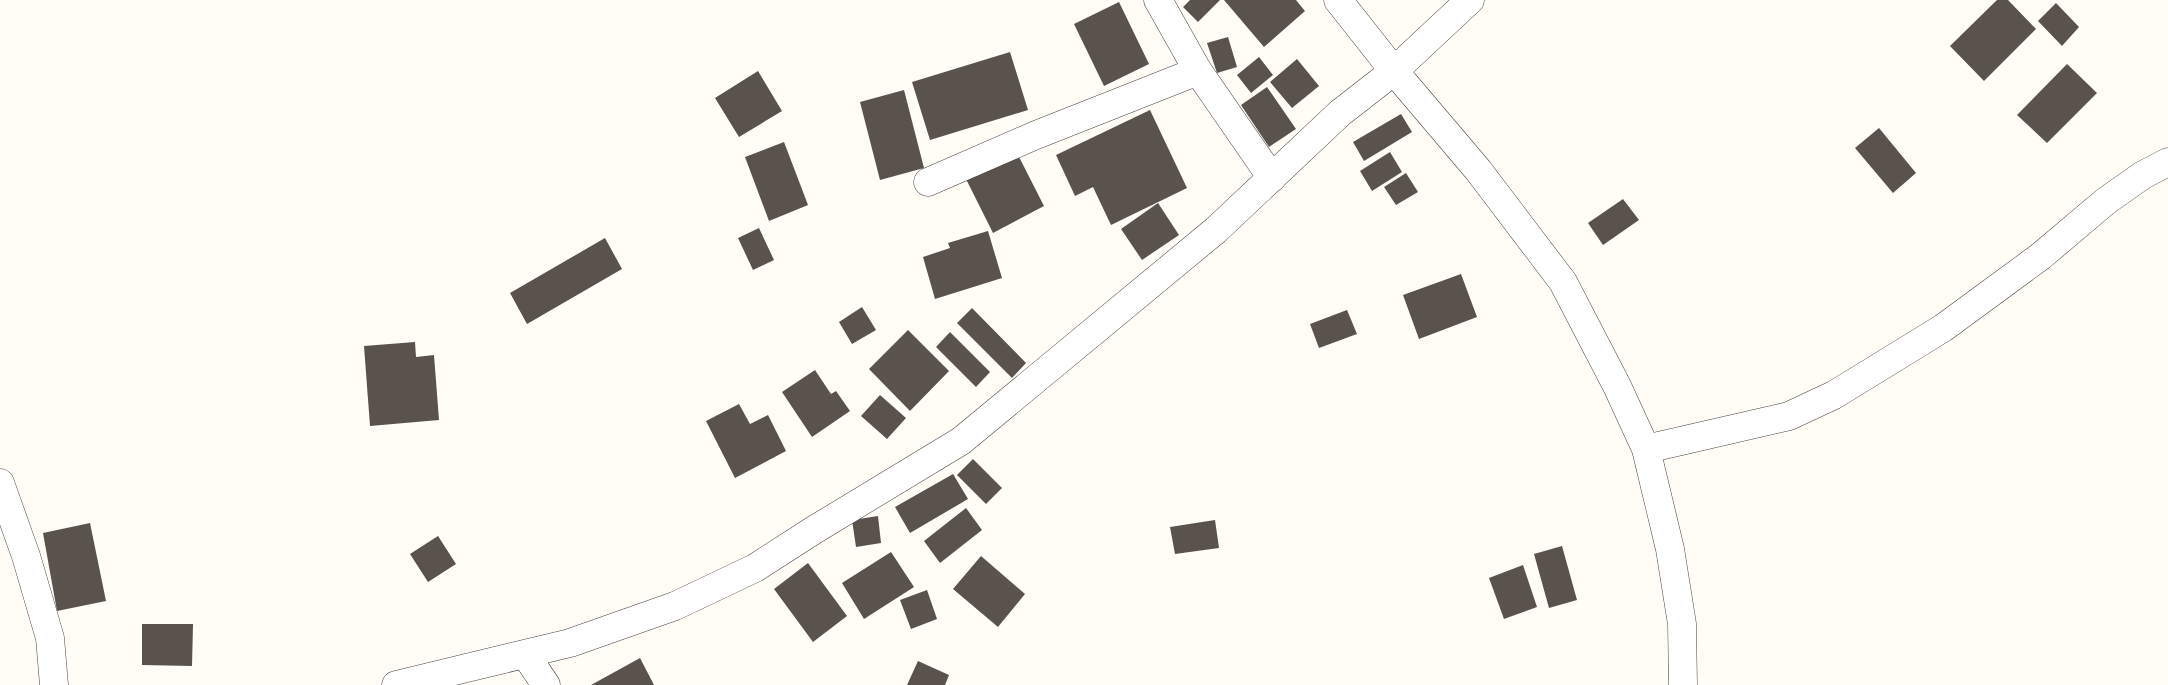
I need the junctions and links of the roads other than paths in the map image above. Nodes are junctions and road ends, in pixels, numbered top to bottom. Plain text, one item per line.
1 (1158, 0) edge
2 (1338, 0) edge
3 (1470, 0) edge
4 (1198, 71) junction
5 (1394, 71) junction
6 (2168, 162) edge
7 (1272, 178) junction
8 (928, 182) dead end
9 (1646, 449) junction
10 (0, 483) edge
11 (525, 654) junction
12 (54, 685) edge
13 (396, 685) edge
14 (546, 685) edge
15 (1683, 685) edge

1 - 4 street
2 - 5 street
3 - 5 street
4 - 7 street
4 - 8 street
5 - 7 street
5 - 9 street
6 - 9 street
7 - 11 street
9 - 15 street
10 - 12 street
11 - 13 street
11 - 14 street

